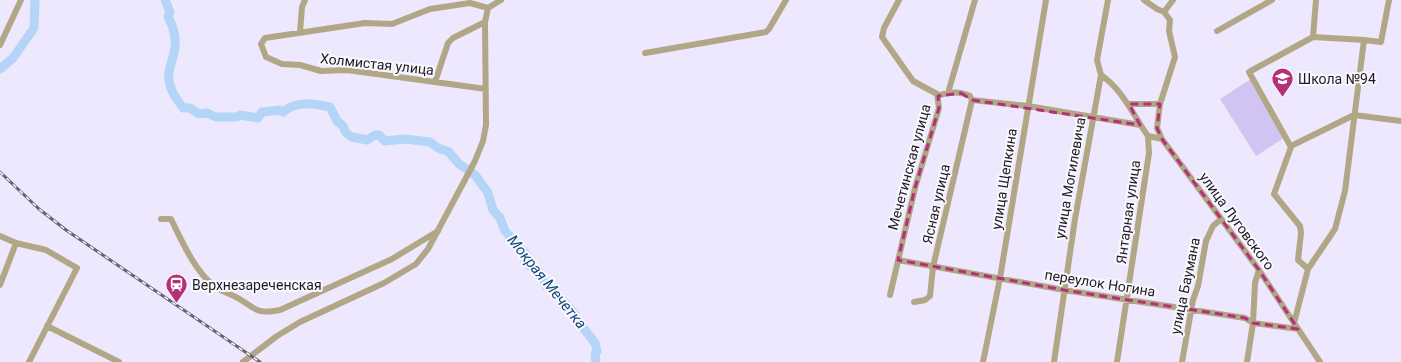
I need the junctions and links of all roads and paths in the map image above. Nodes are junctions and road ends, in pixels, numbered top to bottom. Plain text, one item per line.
1 (21, 0) edge
2 (304, 0) edge
3 (501, 0) edge
4 (786, 0) edge
5 (899, 0) edge
6 (975, 0) edge
7 (1046, 0) edge
8 (1108, 0) edge
9 (1144, 0) edge
10 (1173, 0) edge
11 (1272, 0) edge
12 (1316, 0) edge
13 (1389, 0) edge
14 (488, 8) junction
15 (1164, 12) junction
16 (485, 22) junction
17 (1217, 31) dead end
18 (300, 32) junction
19 (1313, 37) junction
20 (1364, 40) junction
21 (0, 45) edge
22 (645, 53) dead end
23 (1101, 75) junction
24 (435, 82) junction
25 (486, 89) junction
26 (948, 93) junction
27 (938, 96) junction
28 (972, 100) junction
29 (1128, 104) junction
30 (1160, 104) junction
31 (1028, 106) junction
32 (1354, 115) junction
33 (1093, 117) junction
34 (1401, 121) edge
35 (1140, 125) junction
36 (1148, 136) junction
37 (1162, 138) junction
38 (1293, 145) dead end
39 (161, 219) dead end
40 (1221, 219) junction
41 (438, 231) junction
42 (0, 236) edge
43 (16, 243) junction
44 (898, 260) junction
45 (933, 268) junction
46 (1308, 268) junction
47 (1259, 270) junction
48 (1000, 278) junction
49 (0, 284) edge
50 (1064, 290) junction
51 (890, 295) dead end
52 (1128, 300) junction
53 (914, 302) dead end
54 (1191, 309) junction
55 (1253, 323) junction
56 (1294, 323) junction
57 (47, 326) junction
58 (1298, 329) junction
59 (29, 362) edge
60 (119, 362) edge
61 (243, 362) edge
62 (983, 362) edge
63 (1054, 362) edge
64 (1117, 362) edge
65 (1182, 362) edge
66 (1247, 362) edge
67 (1320, 362) edge

1 - 21 street
2 - 18 street
3 - 14 street
4 - 22 street
5 - 27 street, Мечетинская улица
6 - 26 street
7 - 31 street, улица Щепкина
8 - 23 street, улица Могилевича
9 - 15 street
10 - 15 street
11 - 17 street
12 - 19 street
13 - 20 street
14 - 16 street
14 - 18 street
15 - 30 street
16 - 24 street
16 - 25 street
18 - 24 street, Холмистая улица
19 - 20 street
19 - 46 street
20 - 32 street
23 - 29 street
23 - 33 street, улица Могилевича
24 - 25 street, Холмистая улица
25 - 41 street
26 - 27 street
26 - 28 street
27 - 44 street, Мечетинская улица
28 - 31 street
28 - 45 street, Ясная улица
29 - 30 street
29 - 35 street
30 - 37 street
31 - 33 street
31 - 48 street, улица Щепкина
32 - 34 street
32 - 38 street
32 - 46 street
33 - 35 street
33 - 50 street, улица Могилевича
35 - 36 street
36 - 37 street
36 - 52 street, Янтарная улица
37 - 40 street, улица Луговского
39 - 41 street
40 - 47 street, улица Луговского
40 - 54 street, улица Баумана
41 - 61 street
42 - 43 street
43 - 49 street
43 - 57 street
44 - 45 street, переулок Ногина
44 - 51 street, Мечетинская улица
45 - 48 street, переулок Ногина
45 - 53 street, Ясная улица
46 - 56 street
47 - 55 street
47 - 56 street, улица Луговского
48 - 50 street, переулок Ногина
48 - 62 street, улица Щепкина
50 - 52 street, переулок Ногина
50 - 63 street, улица Могилевича
52 - 54 street, переулок Ногина
52 - 64 street, Янтарная улица
54 - 55 street, переулок Ногина
54 - 65 street, улица Баумана
55 - 58 street, переулок Ногина
55 - 66 street
56 - 58 street, улица Луговского
57 - 59 street
57 - 60 street
58 - 67 street, улица Луговского

